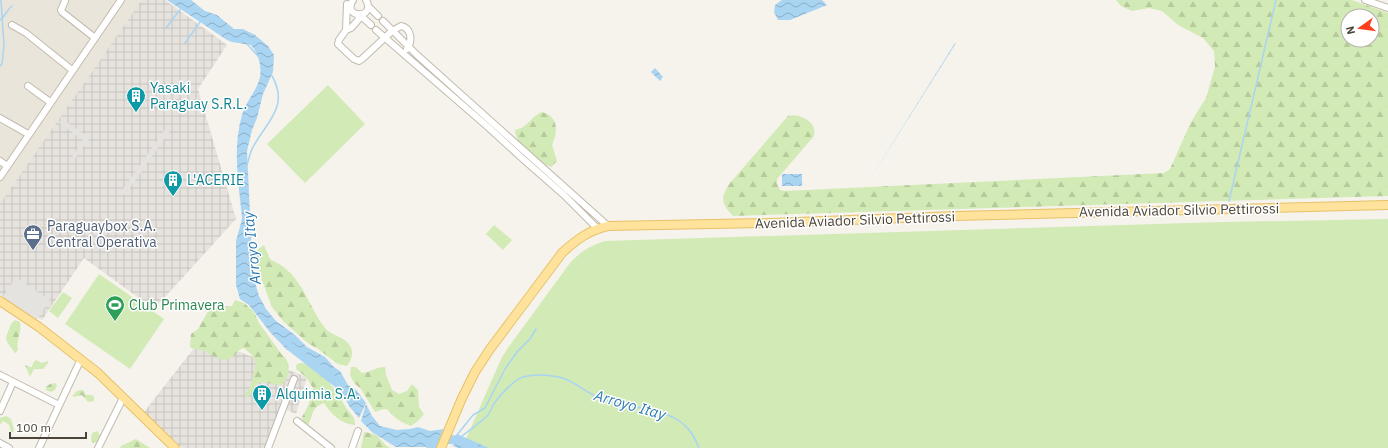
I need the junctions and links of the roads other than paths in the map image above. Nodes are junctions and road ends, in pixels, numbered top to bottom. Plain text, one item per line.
1 (121, 0) edge
2 (1366, 0) edge
3 (65, 1) edge
4 (349, 3) edge
5 (367, 3) edge
6 (1388, 8) edge
7 (359, 15) junction
8 (378, 16) dead end
9 (383, 22) dead end
10 (12, 25) dead end
11 (371, 25) dead end
12 (346, 30) junction
13 (376, 30) dead end
14 (392, 31) junction
15 (95, 38) junction
16 (386, 38) junction
17 (408, 47) junction
18 (403, 53) junction
19 (72, 70) junction
20 (28, 86) dead end
21 (50, 102) junction
22 (472, 108) junction
23 (0, 118) edge
24 (28, 134) junction
25 (0, 161) edge
26 (7, 166) junction
27 (0, 177) edge
28 (1388, 205) edge
29 (608, 226) junction
30 (597, 228) junction
31 (0, 301) edge
32 (81, 359) junction
33 (0, 375) edge
34 (294, 379) dead end
35 (13, 382) junction
36 (123, 398) junction
37 (59, 405) junction
38 (0, 412) edge
39 (297, 422) dead end
40 (358, 431) dead end
41 (0, 443) edge
42 (9, 448) edge
43 (39, 448) edge
44 (98, 448) edge
45 (175, 448) edge
46 (268, 448) edge
47 (331, 448) edge
48 (352, 448) edge
49 (441, 448) edge

1 - 15 street
2 - 6 street
3 - 15 street
4 - 7 street
4 - 12 street
5 - 7 street
5 - 8 street
7 - 11 street
7 - 12 street
9 - 14 street
10 - 19 street
12 - 16 street
13 - 16 street
14 - 16 street
14 - 17 street
14 - 17 street
15 - 19 street
16 - 18 street
17 - 18 street
17 - 22 street
18 - 22 street
19 - 21 street
20 - 21 street
21 - 24 street
22 - 29 street
22 - 30 street
23 - 24 street
24 - 26 street
25 - 26 street
26 - 27 street
28 - 29 main road, Avenida Aviador Silvio Pettirossi
29 - 30 main road, Avenida Aviador Silvio Pettirossi
30 - 49 main road, Avenida Aviador Silvio Pettirossi
31 - 32 main road
32 - 36 main road
32 - 37 street
33 - 35 street
34 - 46 street
35 - 37 street
35 - 38 street
36 - 44 street
36 - 45 main road
37 - 43 street
39 - 47 street
40 - 48 street
41 - 42 street

